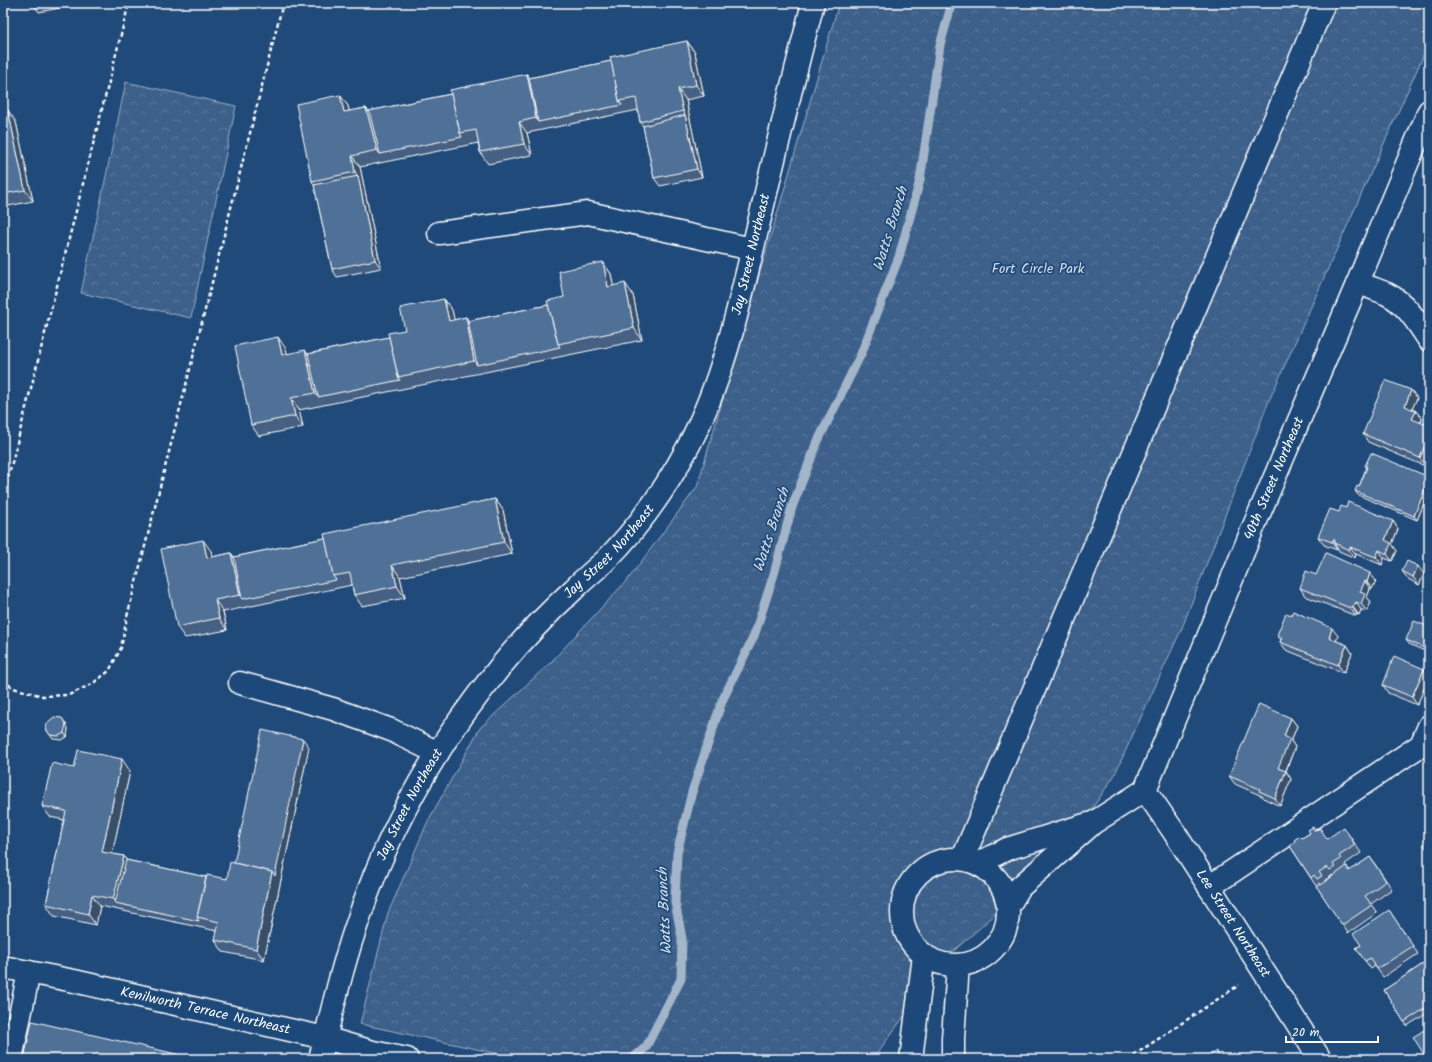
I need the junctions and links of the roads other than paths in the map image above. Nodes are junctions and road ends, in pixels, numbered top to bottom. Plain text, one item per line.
1 (813, 3) edge
2 (1324, 3) edge
3 (1429, 111) edge
4 (439, 233) dead end
5 (752, 249) junction
6 (1358, 282) junction
7 (1429, 340) edge
8 (240, 683) dead end
9 (1426, 743) edge
10 (438, 753) junction
11 (1145, 790) junction
12 (1093, 823) junction
13 (971, 861) junction
14 (1208, 887) junction
15 (1009, 905) junction
16 (924, 955) junction
17 (958, 965) junction
18 (3, 967) edge
19 (29, 972) junction
20 (323, 1049) edge
21 (11, 1059) edge
22 (407, 1059) edge
23 (911, 1059) edge
24 (952, 1059) edge
25 (1320, 1059) edge

1 - 5 street, Jay Street Northeast
2 - 13 street
3 - 6 street, 40th Street Northeast
4 - 5 street
5 - 10 street, Jay Street Northeast
6 - 7 street
6 - 11 street, 40th Street Northeast
8 - 10 street
9 - 14 street
10 - 20 street, Jay Street Northeast
11 - 12 street
11 - 14 street, Lee Street Northeast
12 - 13 street
12 - 15 street
13 - 15 street
13 - 16 street
14 - 25 street, Lee Street Northeast
15 - 17 street
16 - 17 street
16 - 23 street
17 - 24 street
18 - 19 street, Kenilworth Terrace Northeast
19 - 20 street, Kenilworth Terrace Northeast
19 - 21 street
20 - 22 street, Kenilworth Terrace Northeast

